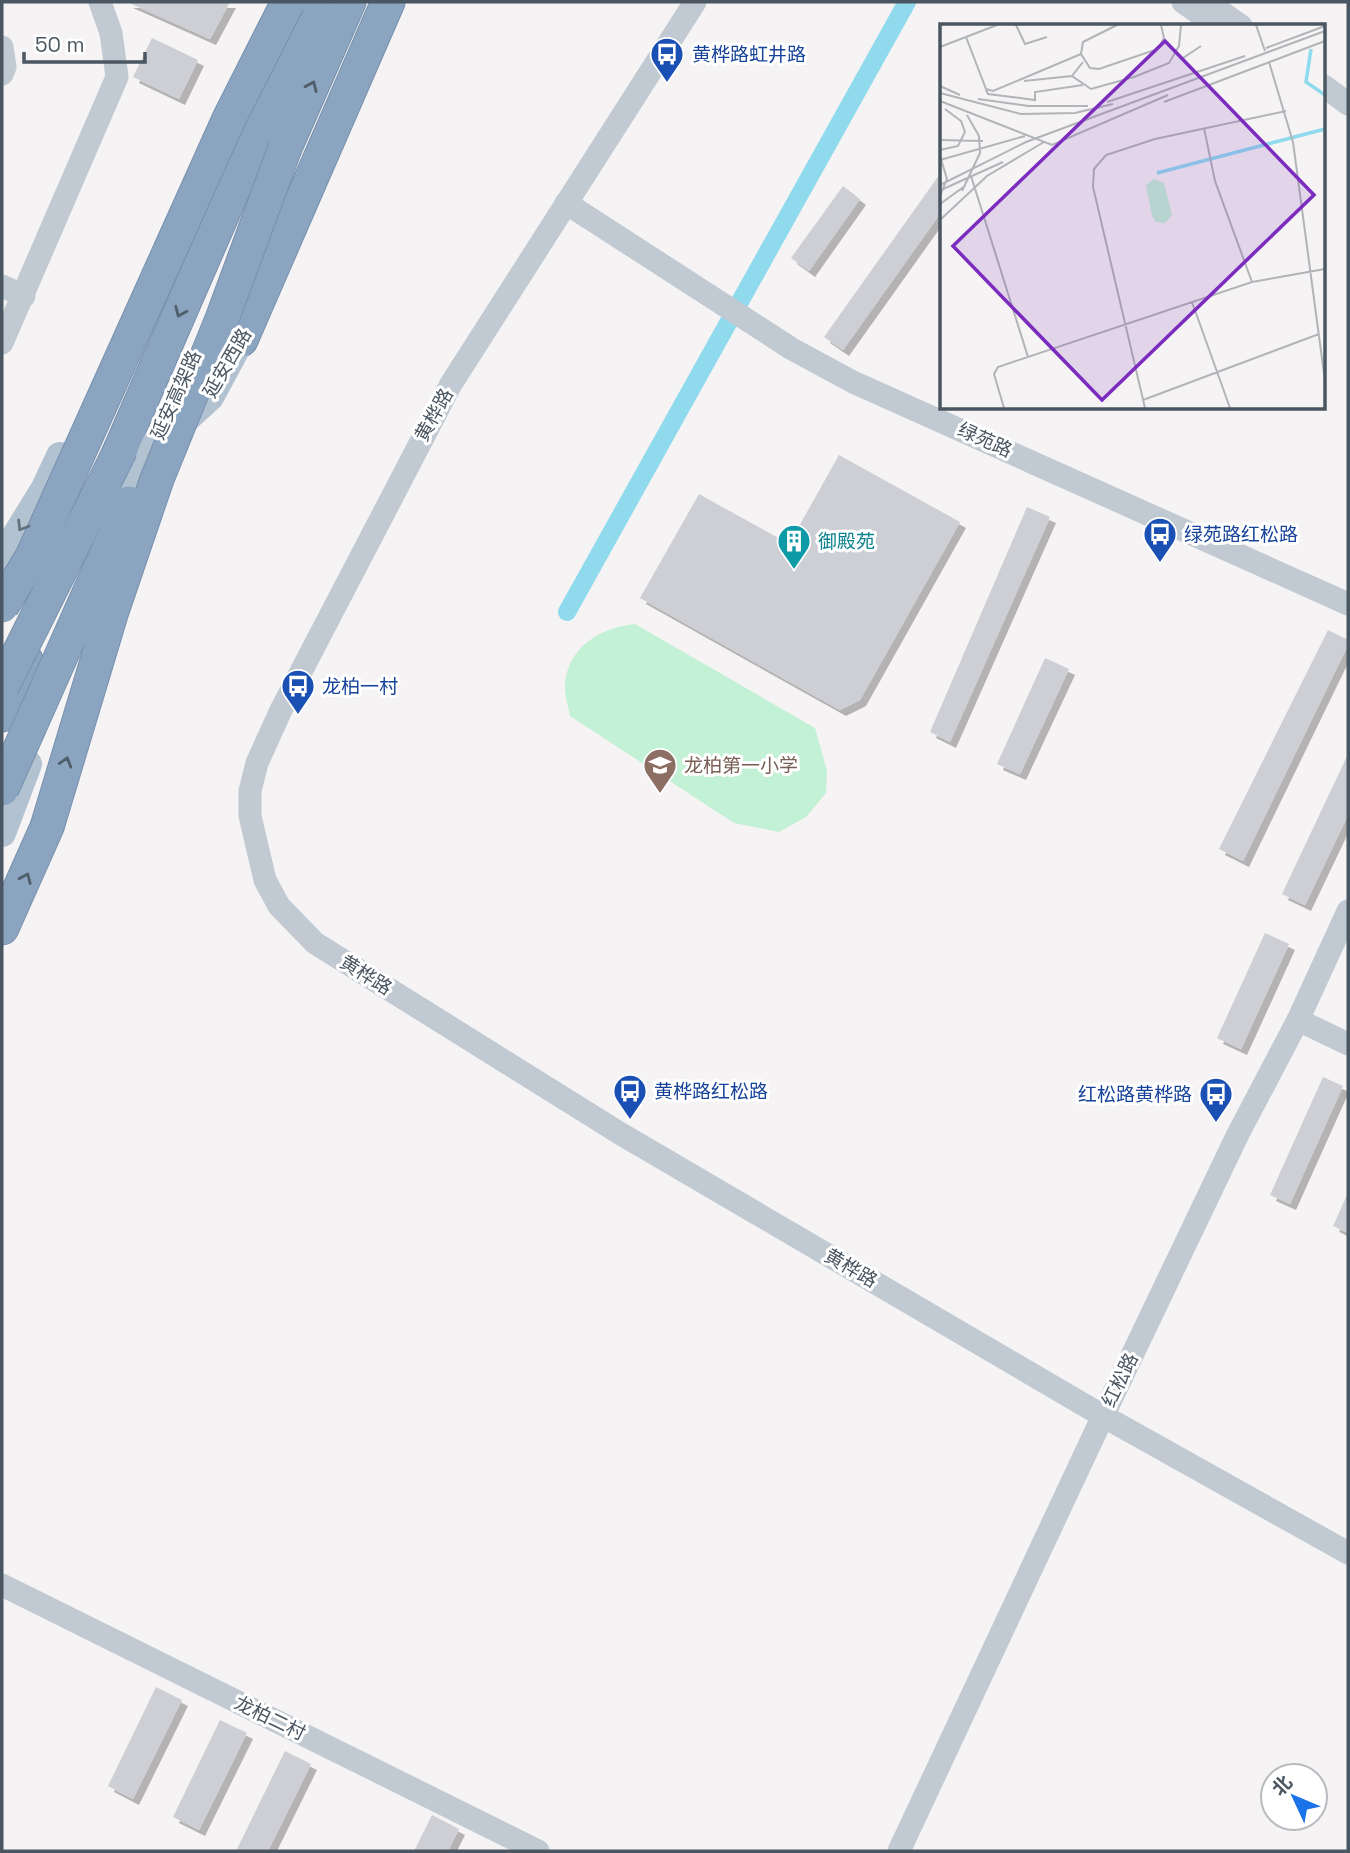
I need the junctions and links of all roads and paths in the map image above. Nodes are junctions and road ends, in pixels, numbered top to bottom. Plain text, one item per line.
1 (100, 2) edge
2 (277, 2) edge
3 (288, 2) edge
4 (296, 2) edge
5 (315, 2) edge
6 (349, 2) edge
7 (388, 2) edge
8 (406, 2) edge
9 (695, 2) edge
10 (1183, 2) edge
11 (1207, 2) edge
12 (1214, 24) edge
13 (1238, 24) edge
14 (2, 47) edge
15 (2, 74) edge
16 (1326, 88) edge
17 (1326, 104) edge
18 (1348, 104) edge
19 (1348, 121) edge
20 (285, 148) junction
21 (566, 202) junction
22 (2, 286) edge
23 (24, 296) junction
24 (241, 340) junction
25 (2, 343) edge
26 (121, 449) junction
27 (84, 465) junction
28 (45, 488) junction
29 (31, 550) junction
30 (2, 558) edge
31 (37, 592) junction
32 (2, 595) edge
33 (1348, 604) edge
34 (2, 606) edge
35 (2, 687) edge
36 (2, 694) edge
37 (2, 715) edge
38 (2, 789) edge
39 (2, 834) edge
40 (1348, 911) edge
41 (2, 928) edge
42 (1298, 1020) junction
43 (1348, 1044) edge
44 (1103, 1416) junction
45 (1348, 1553) edge
46 (2, 1585) edge
47 (538, 1851) edge
48 (899, 1851) edge

1 - 23 street
2 - 28 main road
3 - 34 highway, bridge
4 - 27 main road
5 -> 26 highway, 延安高架路
20 -> 6 highway, 延安高架路
7 - 24 highway
8 - 24 main road, 延安西路
9 - 21 street, 黄桦路
10 - 12 street
11 - 13 street
14 - 15 street
16 - 18 street
17 - 19 street
20 - 38 highway, 延安高架路, bridge
41 -> 20 highway, bridge
21 - 33 street, 绿苑路
21 - 44 street, 黄桦路
22 - 23 street
23 - 25 street
24 - 39 main road, 延安西路
26 - 35 highway, bridge
26 - 37 highway, 延安高架路, bridge
27 - 28 main road
27 - 29 main road
27 - 31 main road
28 -> 30 main road
29 - 31 main road
29 - 32 main road
31 - 36 main road
40 - 42 street, 红松路
42 - 43 street
42 - 44 street, 红松路
44 - 45 street, 黄桦路
44 - 48 street, 红松路
46 - 47 street, 龙柏二村

